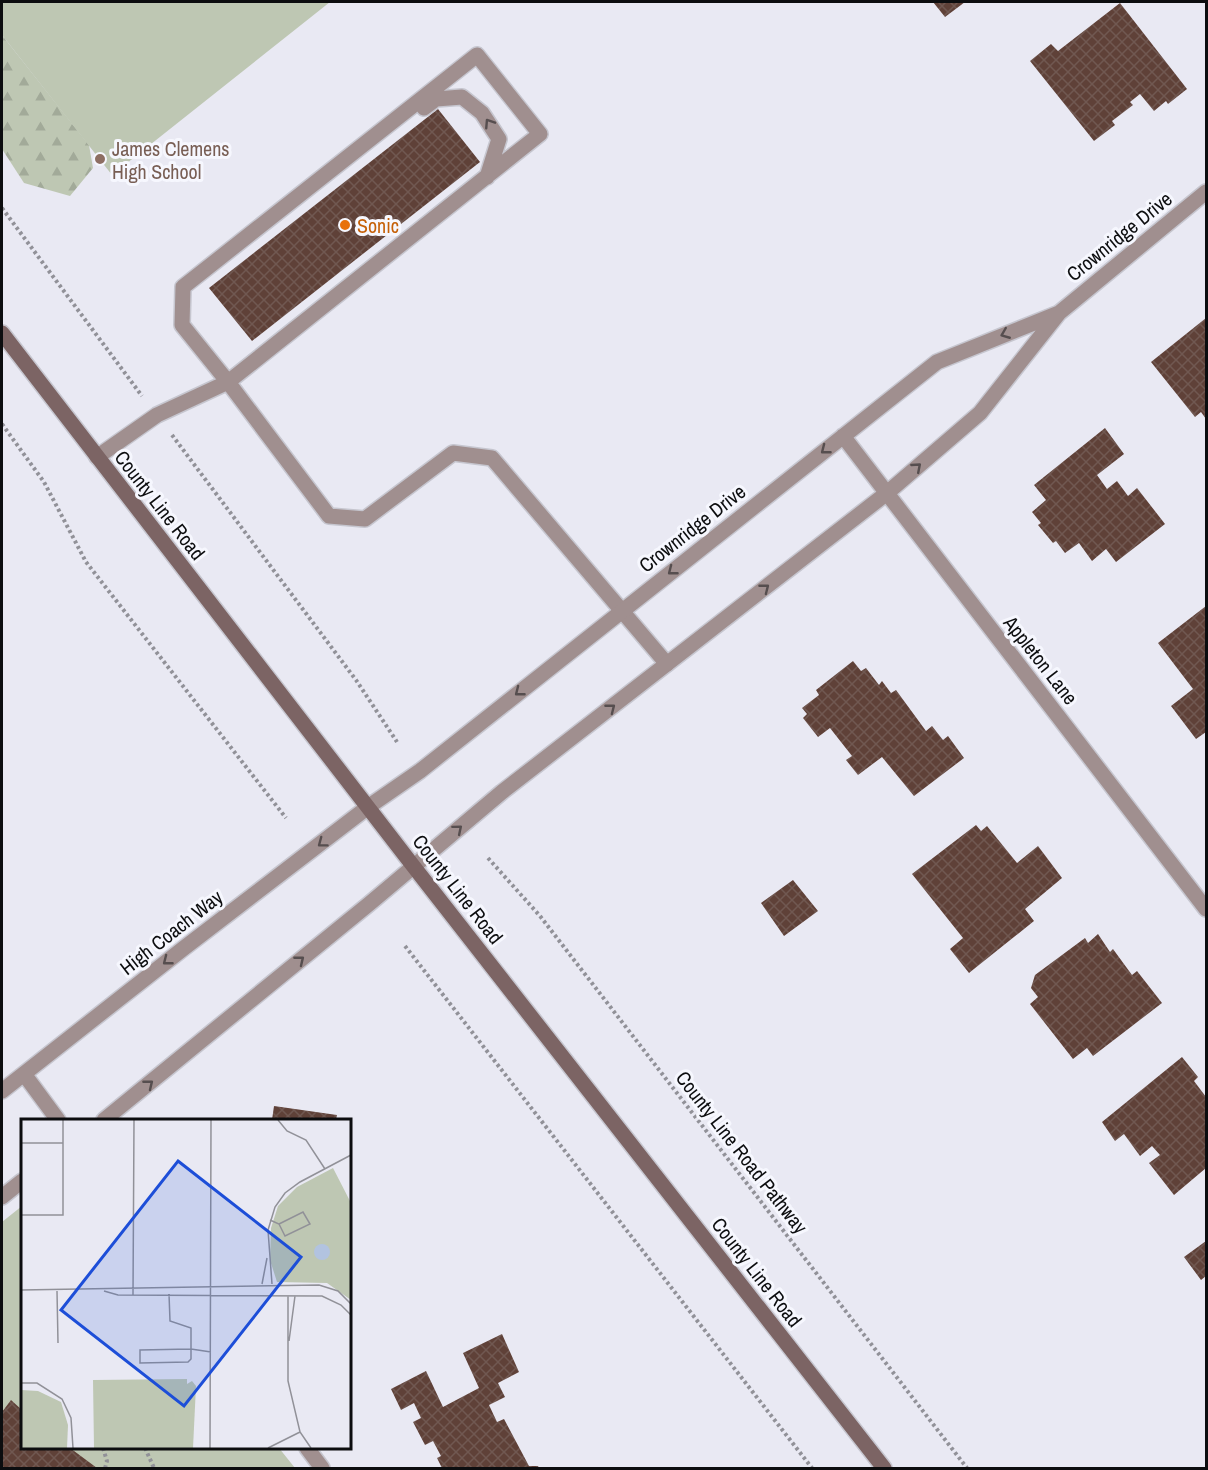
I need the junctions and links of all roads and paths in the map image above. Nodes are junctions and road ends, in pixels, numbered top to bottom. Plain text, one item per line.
1 (487, 177) junction
2 (308, 189) junction
3 (1206, 192) edge
4 (2, 208) edge
5 (1059, 313) junction
6 (2, 333) edge
7 (228, 382) junction
8 (157, 415) junction
9 (2, 424) edge
10 (843, 436) junction
11 (97, 458) junction
12 (887, 493) junction
13 (621, 611) junction
14 (667, 664) junction
15 (397, 742) dead end
16 (368, 807) junction
17 (286, 818) dead end
18 (488, 858) dead end
19 (414, 867) junction
20 (1206, 909) edge
21 (405, 946) dead end
22 (24, 1074) junction
23 (2, 1091) edge
24 (57, 1119) edge
25 (108, 1119) edge
26 (21, 1182) edge
27 (2, 1197) edge
28 (103, 1449) edge
29 (145, 1449) edge
30 (307, 1449) edge
31 (105, 1468) edge
32 (154, 1468) edge
33 (322, 1468) edge
34 (812, 1468) edge
35 (884, 1468) edge
36 (967, 1468) edge

1 -> 2 street
1 - 2 street
1 - 7 street
2 - 7 street
3 - 5 street, Crownridge Drive
4 - 8 path
5 -> 10 street, Crownridge Drive
12 -> 5 street, Crownridge Drive
6 - 11 main road, County Line Road
7 - 8 street
7 - 13 street
8 - 11 street
8 - 15 path
9 - 17 path
10 - 12 street, Appleton Lane
10 -> 13 street, Crownridge Drive
11 - 16 main road, County Line Road
14 -> 12 street, Crownridge Drive
12 - 20 street, Appleton Lane
13 - 14 street
13 -> 16 street, Crownridge Drive
19 -> 14 street, Crownridge Drive
16 - 19 main road, County Line Road
16 -> 22 street, High Coach Way
18 - 36 path, County Line Road Pathway
25 -> 19 street
19 - 35 main road, County Line Road
21 - 34 path
22 - 23 street, High Coach Way
22 - 24 street
26 - 27 street
28 - 31 path
29 - 32 path
30 - 33 street

